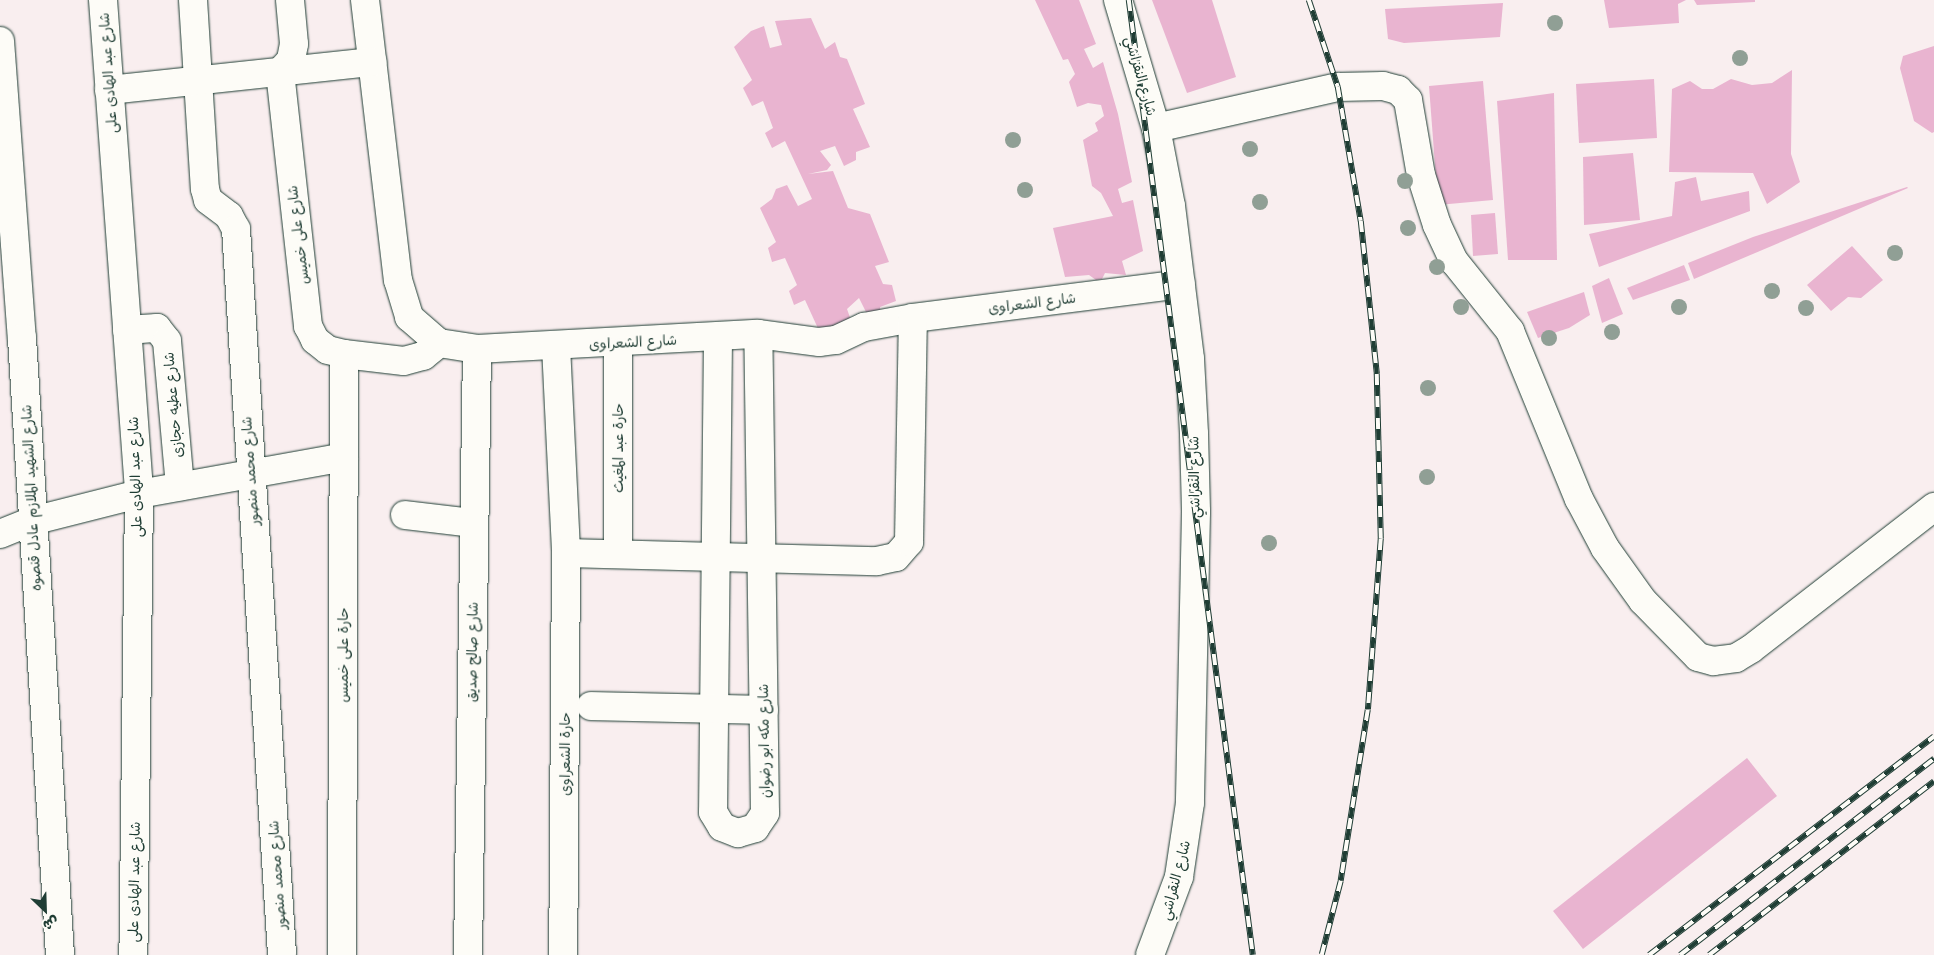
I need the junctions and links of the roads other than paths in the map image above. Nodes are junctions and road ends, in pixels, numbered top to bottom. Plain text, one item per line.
1 (104, 0) edge
2 (193, 0) edge
3 (290, 0) edge
4 (365, 0) edge
5 (1118, 0) edge
6 (0, 42) edge
7 (373, 62) junction
8 (280, 72) junction
9 (197, 81) junction
10 (109, 90) junction
11 (1156, 128) junction
12 (1181, 284) junction
13 (913, 318) junction
14 (127, 330) junction
15 (758, 334) junction
16 (718, 338) junction
17 (439, 343) junction
18 (618, 343) junction
19 (556, 346) junction
20 (477, 349) junction
21 (344, 354) junction
22 (344, 457) junction
23 (250, 474) junction
24 (180, 486) junction
25 (139, 494) junction
26 (1934, 506) edge
27 (405, 515) dead end
28 (32, 521) junction
29 (473, 522) junction
30 (0, 534) edge
31 (566, 553) junction
32 (618, 553) junction
33 (716, 556) junction
34 (761, 557) junction
35 (591, 706) dead end
36 (714, 709) junction
37 (764, 710) junction
38 (60, 955) edge
39 (133, 955) edge
40 (282, 955) edge
41 (342, 955) edge
42 (468, 955) edge
43 (563, 955) edge
44 (1150, 955) edge

1 - 10 street, شارع عبد الهادى على
2 - 9 street, شارع محمد منصور
3 - 8 street
4 - 7 street
5 - 11 street, شارع النقراشي
6 - 28 street, شارع الشهيد الملازم عادل قنصوه
7 - 8 street
7 - 17 street
8 - 9 street
8 - 21 street, شارع على خميس
9 - 10 street
9 - 23 street, شارع محمد منصور
10 - 14 street, شارع عبد الهادى على
11 - 12 street, شارع النقراشي
11 - 26 street
12 - 13 street, شارع الشعراوى
12 - 44 street, شارع النقراشي
13 - 15 street, شارع الشعراوى
13 - 34 street
14 - 24 street, شارع عطيه حجازى
14 - 25 street, شارع عبد الهادى على
15 - 16 street, شارع الشعراوى
15 - 34 street, شارع مكه ابو رضوان
16 - 18 street, شارع الشعراوى
16 - 33 street, شارع مكه ابو رضوان
17 - 20 street, شارع الشعراوى
17 - 21 street, شارع على خميس
18 - 19 street, شارع الشعراوى
18 - 32 street, حارة عبد المغيث
19 - 20 street, شارع الشعراوى
19 - 31 street, حارة الشعراوى
20 - 29 street, شارع صالح صديق
21 - 22 street, حارة على خميس
22 - 23 street
22 - 41 street, حارة على خميس
23 - 24 street
23 - 40 street, شارع محمد منصور
24 - 25 street
25 - 28 street
25 - 39 street, شارع عبد الهادى على
27 - 29 street
28 - 30 street
28 - 38 street, شارع الشهيد الملازم عادل قنصوه
29 - 42 street, شارع صالح صديق
31 - 32 street
31 - 43 street, حارة الشعراوى
32 - 33 street
33 - 34 street
33 - 36 street, شارع مكه ابو رضوان
34 - 37 street, شارع مكه ابو رضوان
35 - 36 street
36 - 37 street
36 - 37 street, شارع مكه ابو رضوان

